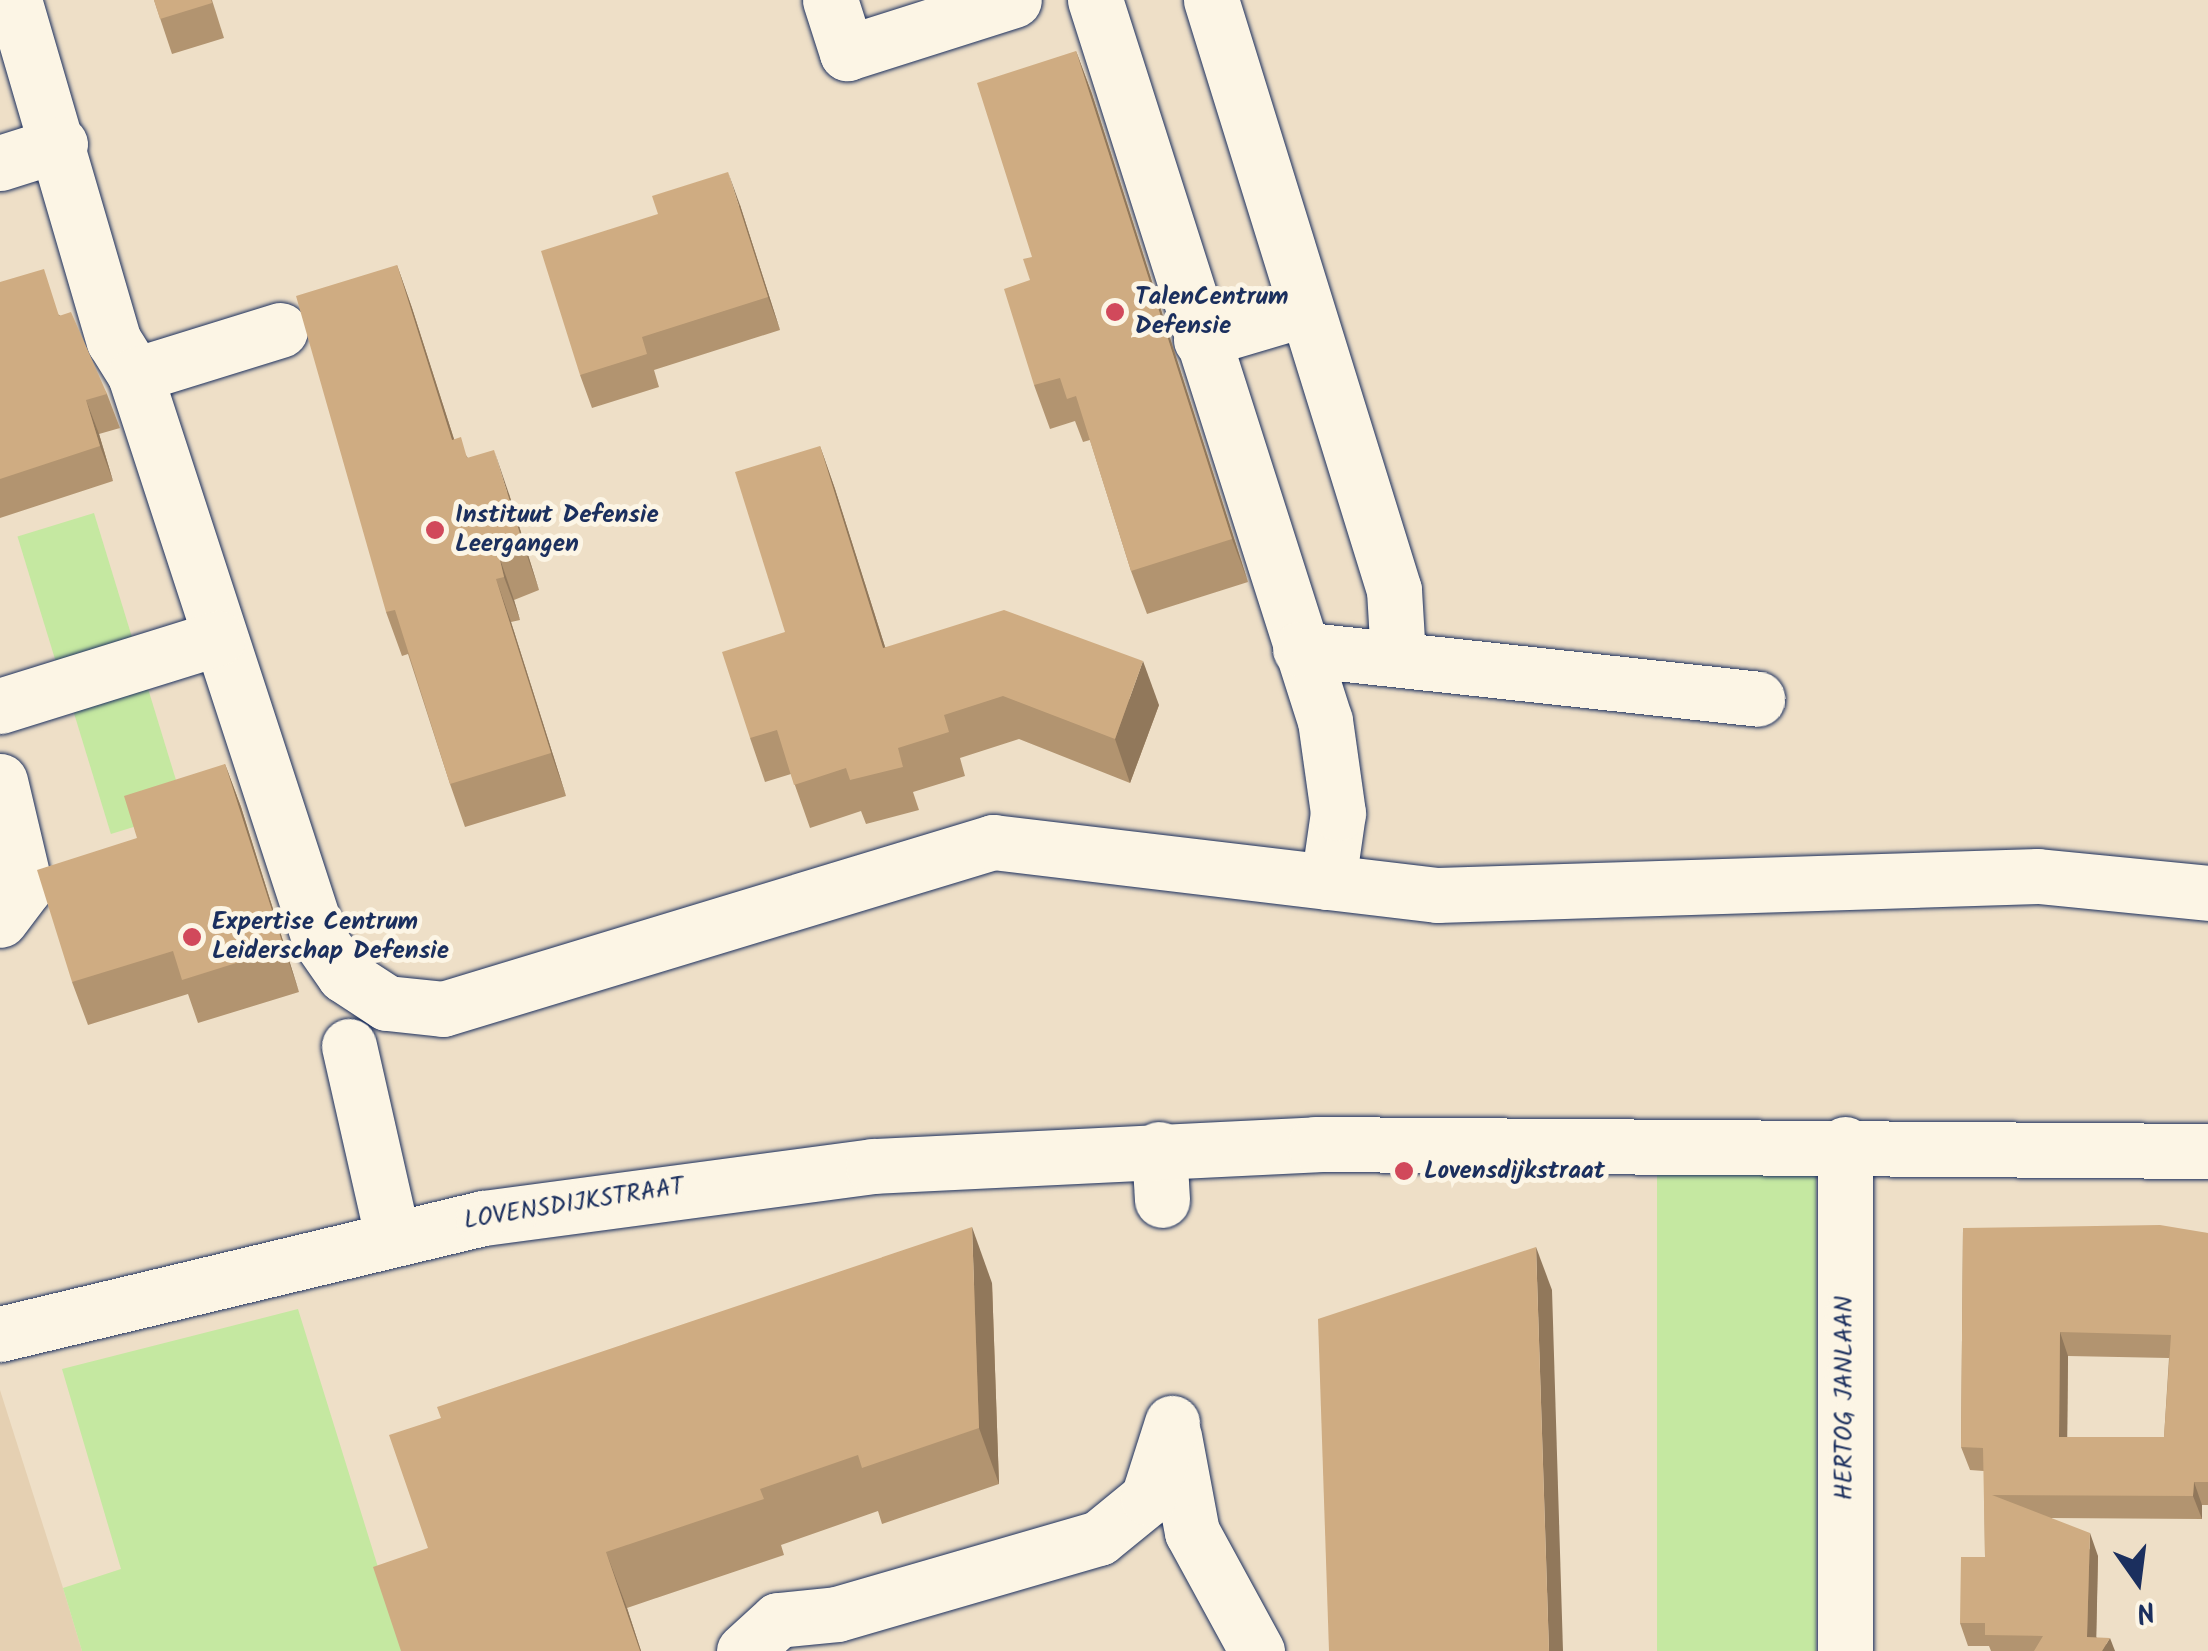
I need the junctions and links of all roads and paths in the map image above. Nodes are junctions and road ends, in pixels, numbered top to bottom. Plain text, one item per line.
1 (14, 0) edge
2 (830, 0) edge
3 (1014, 0) edge
4 (1096, 0) edge
5 (1211, 0) edge
6 (60, 144) junction
7 (0, 163) edge
8 (1305, 309) junction
9 (280, 330) dead end
10 (1201, 340) junction
11 (135, 375) junction
12 (218, 638) junction
13 (1300, 648) junction
14 (1398, 658) junction
15 (1757, 699) dead end
16 (0, 706) edge
17 (0, 780) edge
18 (1328, 882) junction
19 (2208, 893) edge
20 (0, 920) edge
21 (349, 1046) dead end
22 (1845, 1144) junction
23 (2208, 1152) edge
24 (392, 1236) junction
25 (0, 1334) edge
26 (912, 1594) junction
27 (744, 1651) edge
28 (862, 1651) edge
29 (1257, 1651) edge
30 (1844, 1651) edge

1 - 6 street
2 - 3 street
4 - 10 street
5 - 8 street
6 - 7 street
6 - 11 street
8 - 10 street
8 - 14 street
9 - 11 street
10 - 13 street
11 - 12 street
12 - 16 street
12 - 18 street
13 - 14 street
13 - 18 street
14 - 15 street
17 - 20 street
18 - 19 street
21 - 24 street
22 - 23 street, LOVENSDIJKSTRAAT
22 - 24 street, LOVENSDIJKSTRAAT
22 - 30 street, HERTOG JANLAAN
24 - 25 street, LOVENSDIJKSTRAAT
26 - 27 street
26 - 28 street
26 - 29 street

